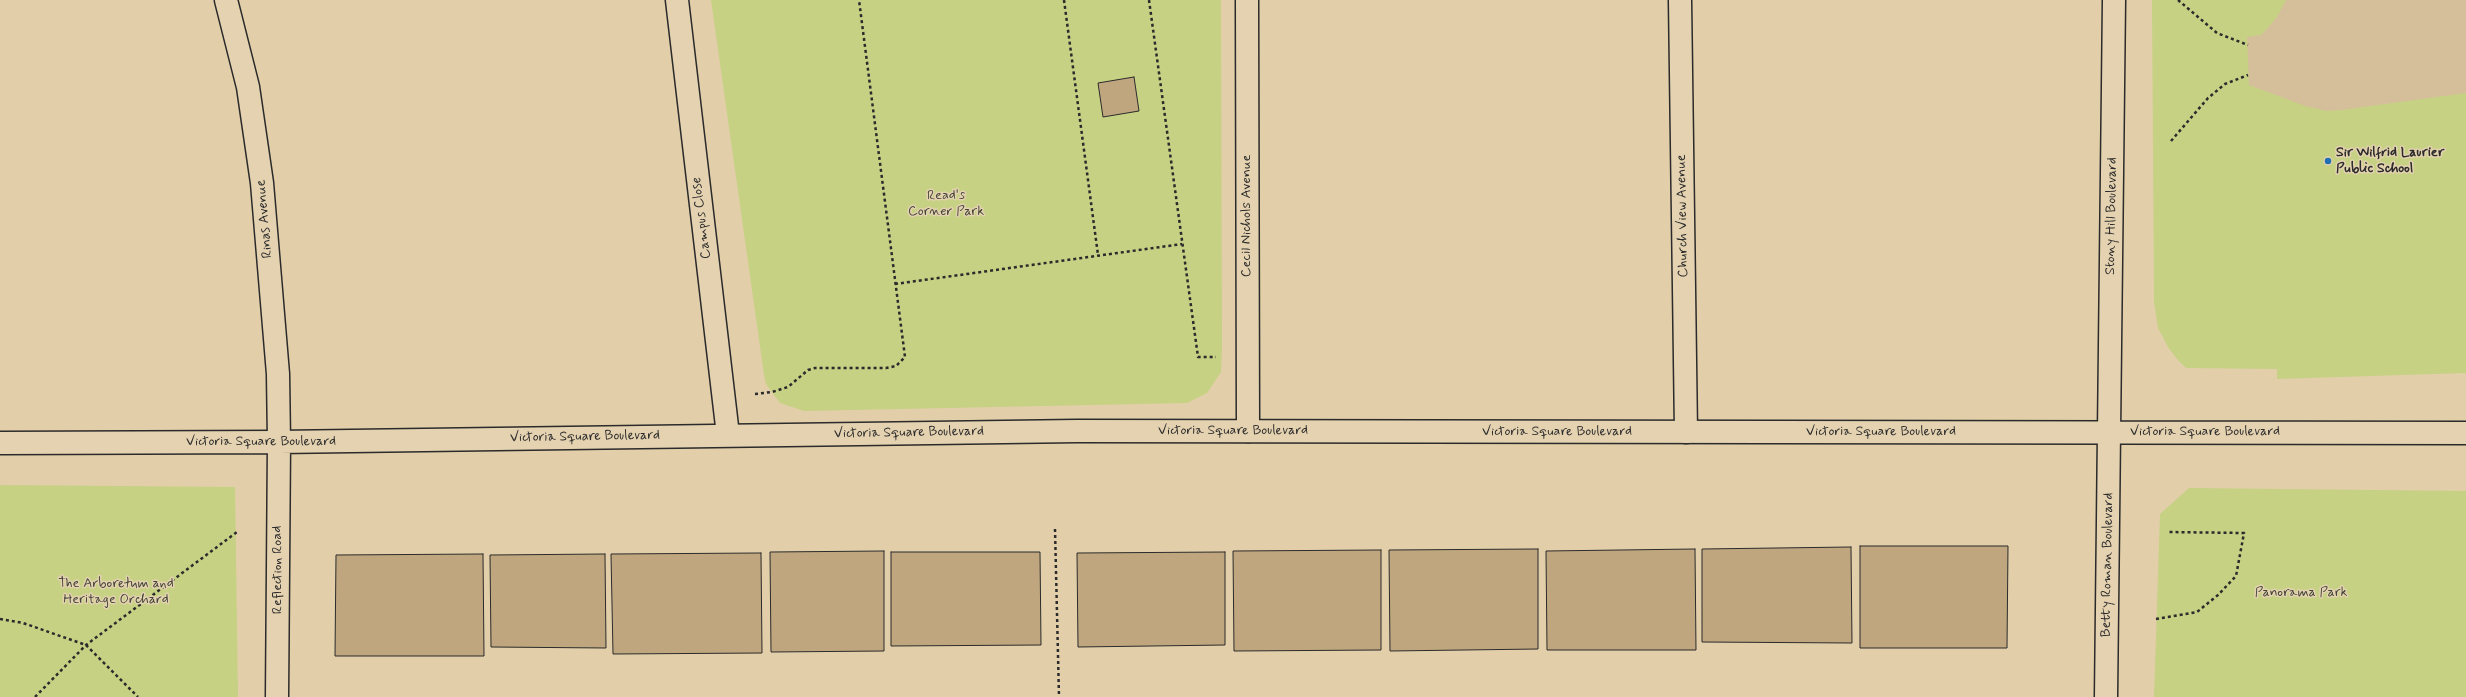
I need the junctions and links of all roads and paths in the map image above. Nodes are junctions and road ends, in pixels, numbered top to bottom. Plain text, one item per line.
1 (226, 0) edge
2 (677, 0) edge
3 (859, 0) edge
4 (1064, 0) edge
5 (1149, 0) edge
6 (1247, 0) edge
7 (1680, 0) edge
8 (2114, 0) edge
9 (2178, 0) edge
10 (2248, 44) dead end
11 (2248, 75) dead end
12 (2171, 141) dead end
13 (1182, 244) junction
14 (1098, 256) junction
15 (896, 284) junction
16 (1247, 358) junction
17 (724, 397) junction
18 (1248, 431) junction
19 (1686, 432) junction
20 (2109, 432) junction
21 (2466, 433) edge
22 (728, 435) junction
23 (279, 442) junction
24 (0, 443) edge
25 (1055, 529) dead end
26 (238, 532) dead end
27 (2168, 532) dead end
28 (0, 619) edge
29 (2156, 619) dead end
30 (86, 645) junction
31 (35, 697) edge
32 (138, 697) edge
33 (277, 697) edge
34 (1059, 697) edge
35 (2106, 697) edge

1 - 23 street, Rinas Avenue
2 - 17 street, Campus Close
3 - 15 path
4 - 14 path
5 - 13 path
6 - 16 street, Cecil Nichols Avenue
7 - 19 street, Church View Avenue
8 - 20 street, Stony Hill Boulevard
9 - 10 path
11 - 12 path
13 - 14 path
13 - 16 path
14 - 15 path
15 - 17 path
16 - 18 street, Cecil Nichols Avenue
17 - 22 street, Campus Close
18 - 19 street, Victoria Square Boulevard
18 - 22 street, Victoria Square Boulevard
19 - 20 street, Victoria Square Boulevard
20 - 21 street, Victoria Square Boulevard
20 - 35 street, Betty Roman Boulevard
22 - 23 street, Victoria Square Boulevard
23 - 24 street, Victoria Square Boulevard
23 - 33 street, Reflection Road
25 - 34 path
26 - 30 path
27 - 29 path
28 - 30 path
30 - 31 path
30 - 32 path

